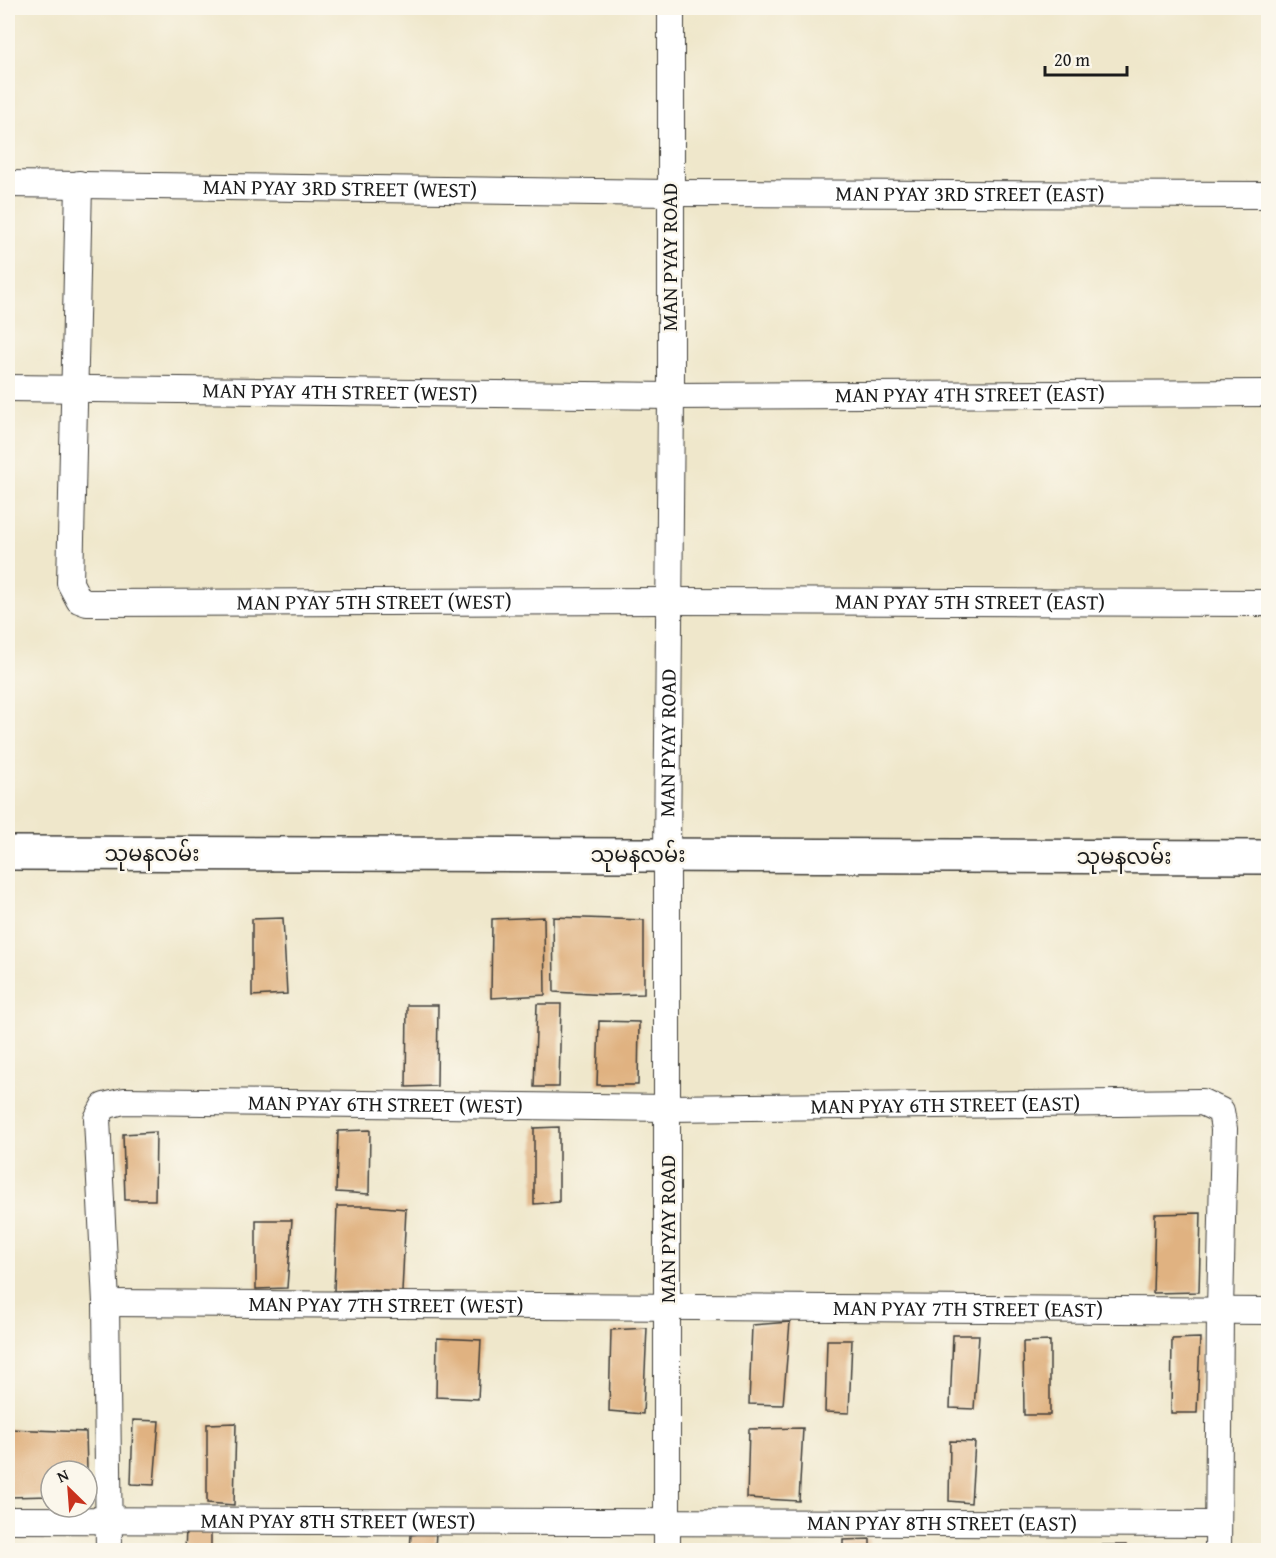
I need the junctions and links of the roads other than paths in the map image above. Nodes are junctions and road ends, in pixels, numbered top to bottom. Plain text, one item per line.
1 (670, 8) edge
2 (8, 184) edge
3 (79, 184) junction
4 (670, 193) junction
5 (1269, 195) edge
6 (8, 388) edge
7 (74, 389) junction
8 (1269, 393) edge
9 (671, 396) junction
10 (669, 601) junction
11 (1269, 603) edge
12 (8, 853) edge
13 (667, 855) junction
14 (1269, 857) edge
15 (668, 1108) junction
16 (106, 1303) junction
17 (668, 1307) junction
18 (1220, 1311) junction
19 (1269, 1311) edge
20 (8, 1520) edge
21 (109, 1521) junction
22 (667, 1522) junction
23 (1218, 1524) junction
24 (109, 1551) edge
25 (667, 1551) edge
26 (1218, 1551) edge

1 - 4 street, MAN PYAY ROAD
2 - 3 street, MAN PYAY 3RD STREET (WEST)
3 - 4 street, MAN PYAY 3RD STREET (WEST)
3 - 7 street
4 - 5 street, MAN PYAY 3RD STREET (EAST)
4 - 9 street, MAN PYAY ROAD
6 - 7 street, MAN PYAY 4TH STREET (WEST)
7 - 9 street, MAN PYAY 4TH STREET (WEST)
7 - 10 street, MAN PYAY 5TH STREET (WEST)
8 - 9 street, MAN PYAY 4TH STREET (EAST)
9 - 10 street, MAN PYAY ROAD
10 - 11 street, MAN PYAY 5TH STREET (EAST)
10 - 13 street, MAN PYAY ROAD
12 - 13 street, သုမနလမ်း
13 - 14 street, သုမနလမ်း
13 - 15 street, MAN PYAY ROAD
15 - 16 street, MAN PYAY 6TH STREET (WEST)
15 - 17 street, MAN PYAY ROAD
15 - 18 street, MAN PYAY 6TH STREET (EAST)
16 - 17 street, MAN PYAY 7TH STREET (WEST)
16 - 21 street
17 - 18 street, MAN PYAY 7TH STREET (EAST)
17 - 22 street, MAN PYAY ROAD
18 - 19 street, MAN PYAY 7TH STREET (EAST)
18 - 23 street
20 - 21 street, MAN PYAY 8TH STREET (WEST)
21 - 22 street, MAN PYAY 8TH STREET (WEST)
21 - 24 street
22 - 23 street, MAN PYAY 8TH STREET (EAST)
22 - 25 street, MAN PYAY ROAD
23 - 26 street

